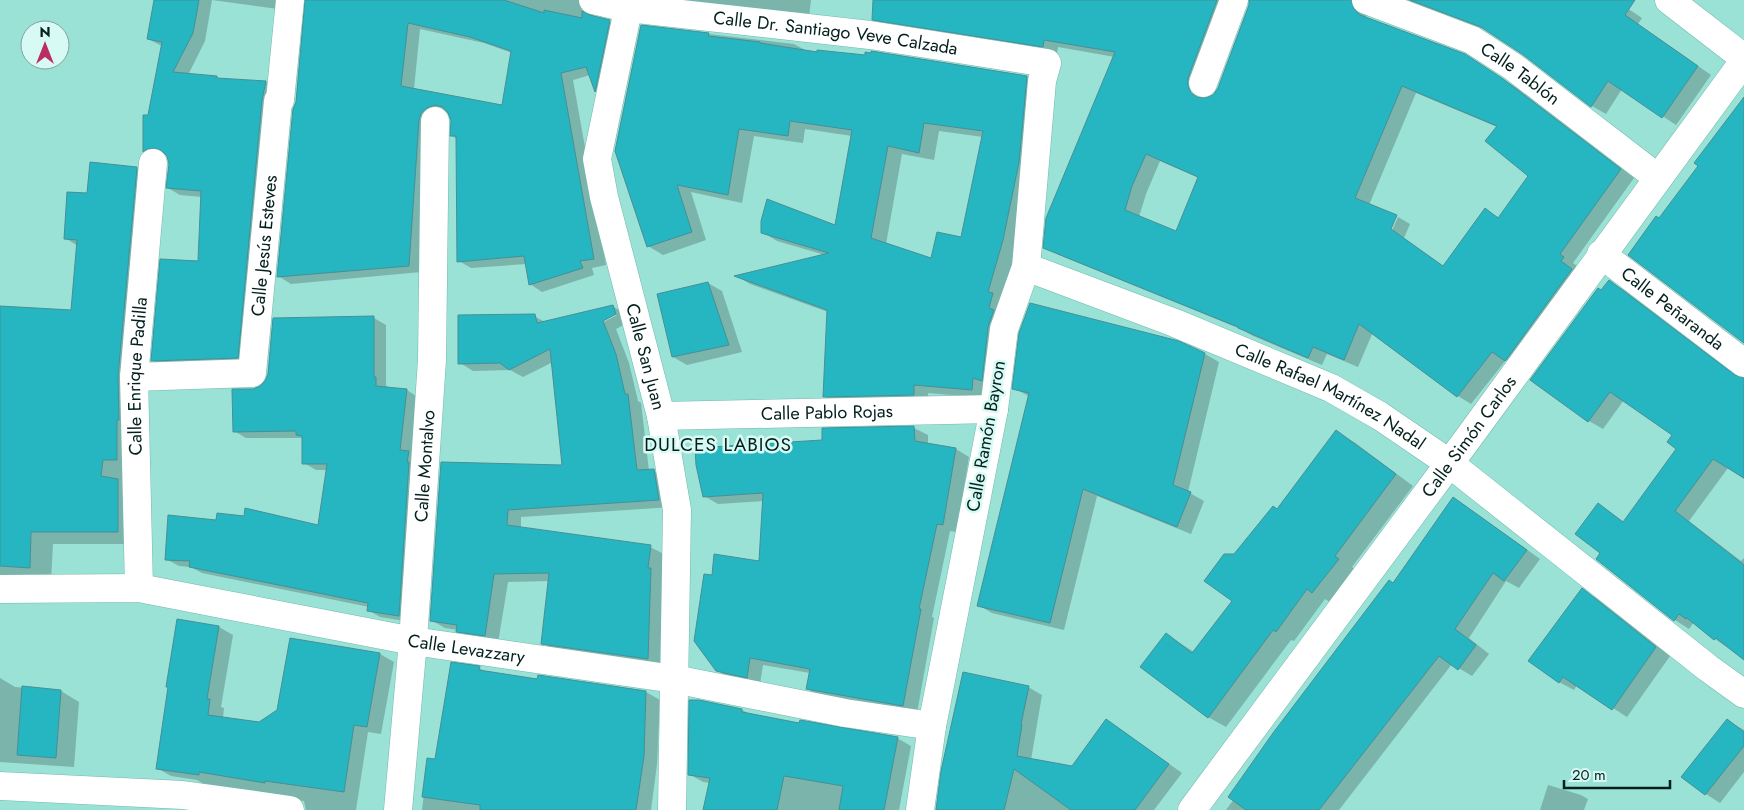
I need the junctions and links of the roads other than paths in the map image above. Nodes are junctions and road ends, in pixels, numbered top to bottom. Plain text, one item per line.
1 (290, 0) edge
2 (594, 0) edge
3 (1234, 0) edge
4 (1366, 0) edge
5 (1669, 0) edge
6 (629, 4) edge
7 (1744, 60) edge
8 (1047, 63) joint
9 (1203, 83) dead end
10 (435, 121) dead end
11 (153, 163) dead end
12 (1658, 178) junction
13 (1601, 254) junction
14 (1026, 268) junction
15 (1744, 363) edge
16 (134, 377) junction
17 (994, 409) junction
18 (661, 416) junction
19 (1449, 463) junction
20 (139, 588) junction
21 (0, 589) edge
22 (413, 641) junction
23 (674, 679) junction
24 (1744, 694) edge
25 (932, 726) junction
26 (0, 786) edge
27 (290, 810) edge
28 (398, 810) edge
29 (672, 810) edge
30 (920, 810) edge
31 (1192, 810) edge

1 - 16 street, Calle Jesús Esteves
2 - 6 street, Calle Dr. Santiago Veve Calzada
3 - 9 street
4 - 12 street, Calle Tablón
5 - 7 street
6 - 8 street, Calle Dr. Santiago Veve Calzada
6 - 18 street, Calle San Juan
7 - 12 street, Calle Simón Carlos
8 - 14 street, Calle Ramón Bayron
10 - 22 street, Calle Montalvo
11 - 16 street, Calle Enrique Padilla
12 - 13 street, Calle Simón Carlos
13 - 15 street, Calle Peñaranda
13 - 19 street, Calle Simón Carlos
14 - 17 street, Calle Ramón Bayron
14 - 19 street, Calle Rafael Martínez Nadal
16 - 20 street, Calle Enrique Padilla
17 - 18 street, Calle Pablo Rojas
17 - 25 street, Calle Ramón Bayron
18 - 23 street, Calle San Juan
19 - 24 street, Calle Rafael Martínez Nadal
19 - 31 street, Calle Simón Carlos
20 - 21 street, Calle Levazzary
20 - 22 street, Calle Levazzary
22 - 23 street, Calle Levazzary
22 - 28 street, Calle Montalvo
23 - 25 street, Calle Levazzary
23 - 29 street, Calle San Juan
25 - 30 street, Calle Ramón Bayron
26 - 27 street

